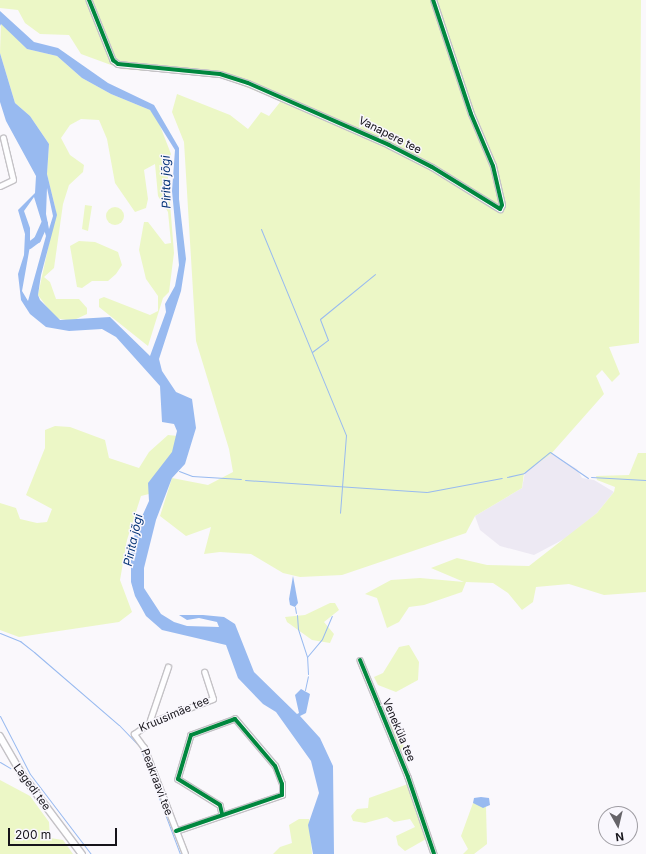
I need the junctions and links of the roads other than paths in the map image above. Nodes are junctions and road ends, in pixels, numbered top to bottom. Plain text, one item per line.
1 (89, 0) edge
2 (433, 0) edge
3 (4, 138) dead end
4 (0, 186) edge
5 (360, 660) dead end
6 (168, 667) dead end
7 (204, 672) dead end
8 (149, 723) junction
9 (134, 734) joint
10 (0, 736) edge
11 (222, 814) junction
12 (176, 832) junction
13 (82, 854) edge
14 (185, 854) edge
15 (434, 854) edge

1 - 2 street, Vanapere tee
3 - 4 street
5 - 15 street, Veneküla tee
6 - 8 street
7 - 8 street, Kruusimäe tee
8 - 9 street, Kruusimäe tee
9 - 12 street, Peakraavi tee
10 - 13 street, Lagedi tee
11 - 11 street
11 - 12 street
12 - 14 street, Peakraavi tee

